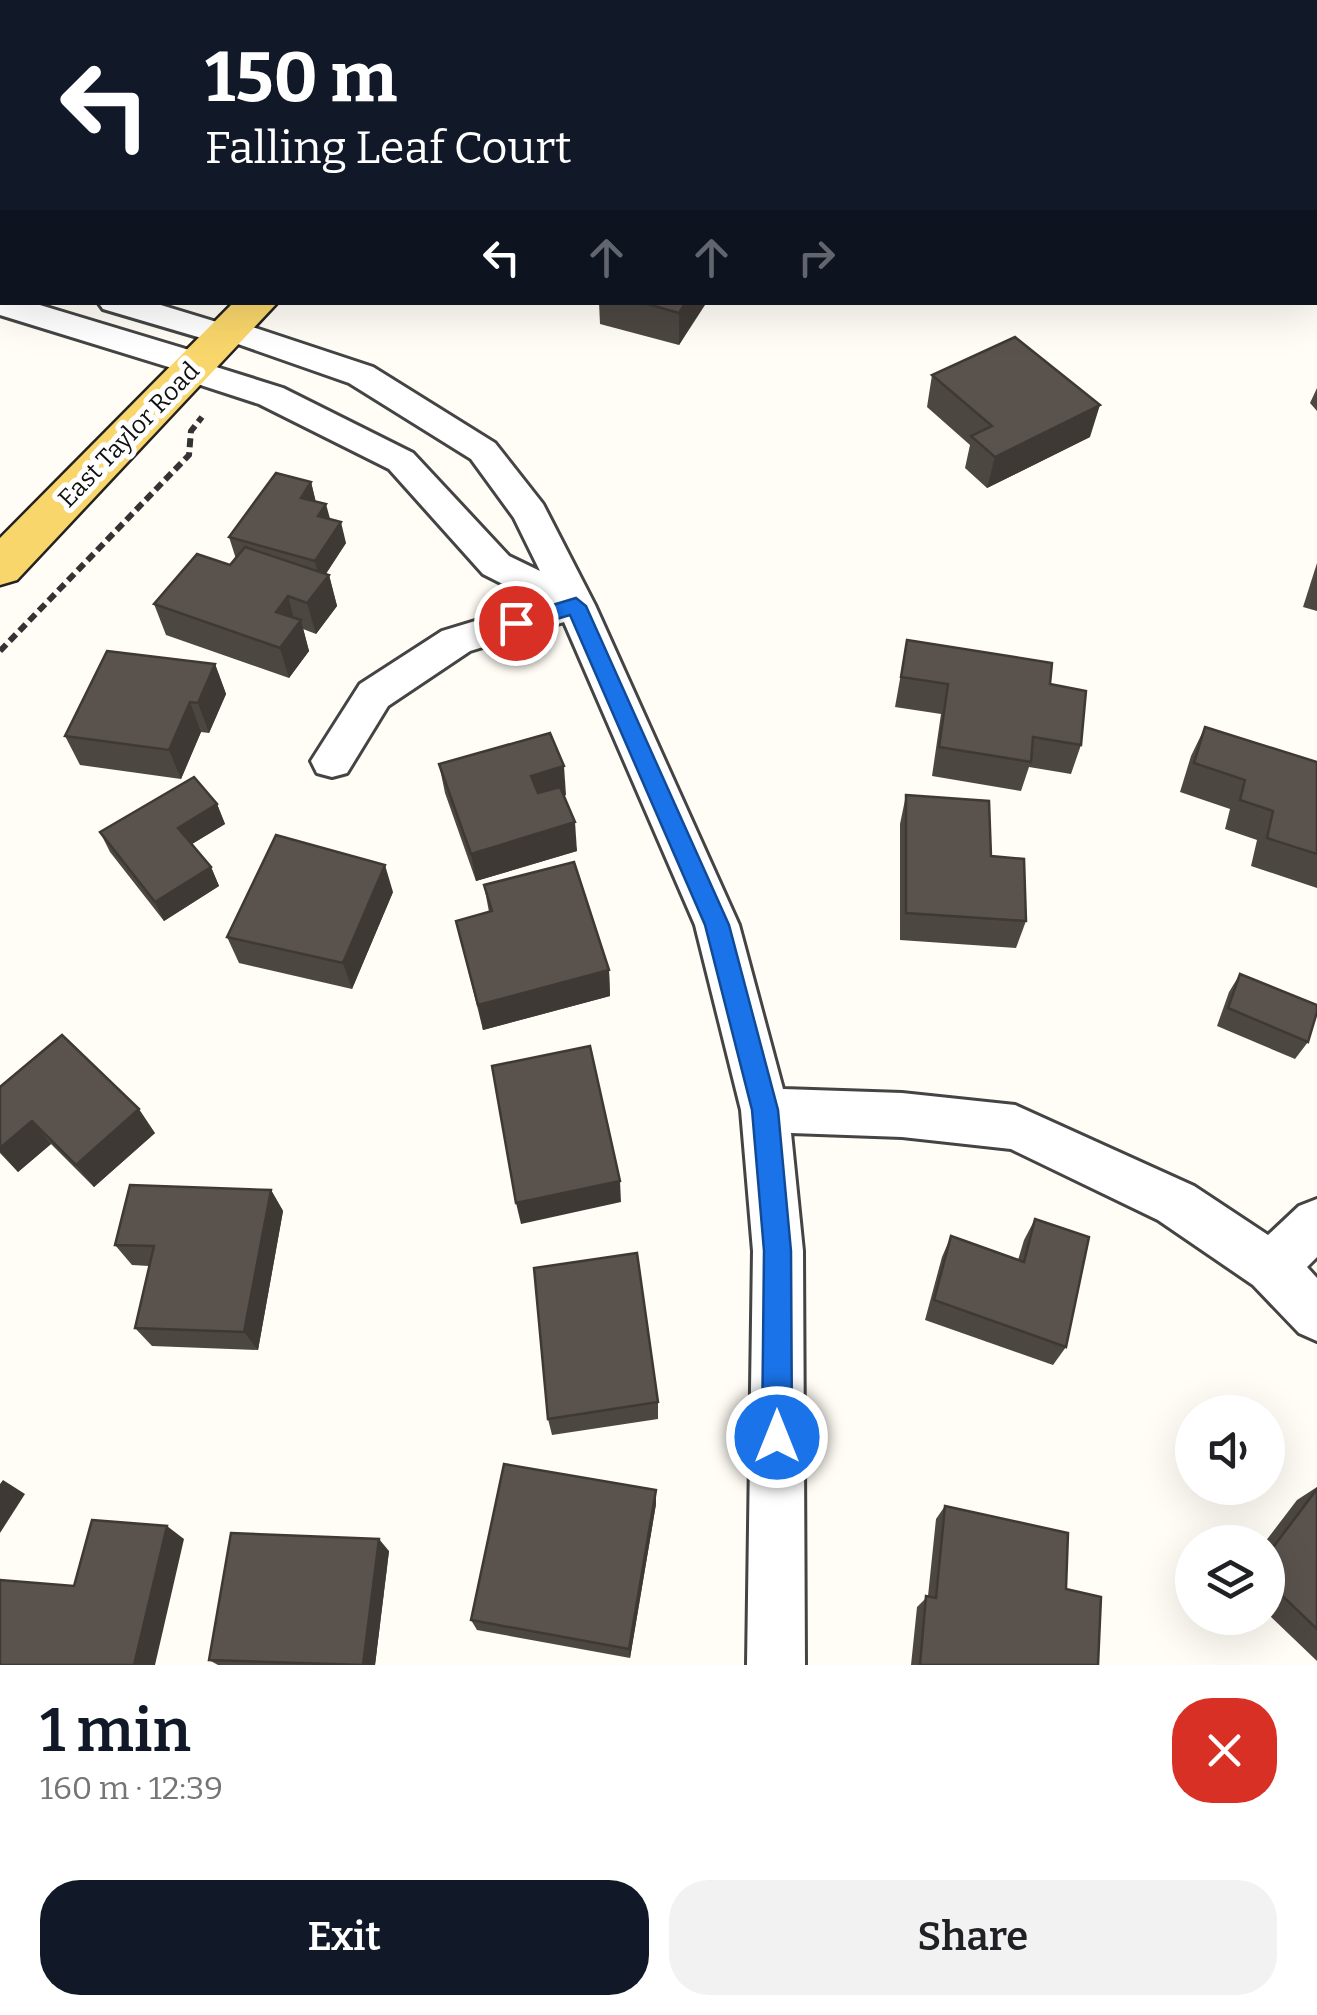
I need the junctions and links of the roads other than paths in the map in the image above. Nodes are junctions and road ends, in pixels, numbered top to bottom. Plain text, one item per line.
1 (6, 305) edge
2 (122, 305) edge
3 (220, 340) edge
4 (0, 568) edge
5 (576, 606) junction
6 (332, 761) dead end
7 (765, 1110) junction
8 (1317, 1223) edge
9 (1271, 1267) junction
10 (1317, 1316) edge
11 (776, 1665) edge

1 - 3 street
2 - 3 street
3 - 4 main road, East Taylor Road
3 - 5 street
3 - 5 street
5 - 6 street
5 - 7 street
7 - 9 street
7 - 11 street
8 - 9 street
9 - 10 street

